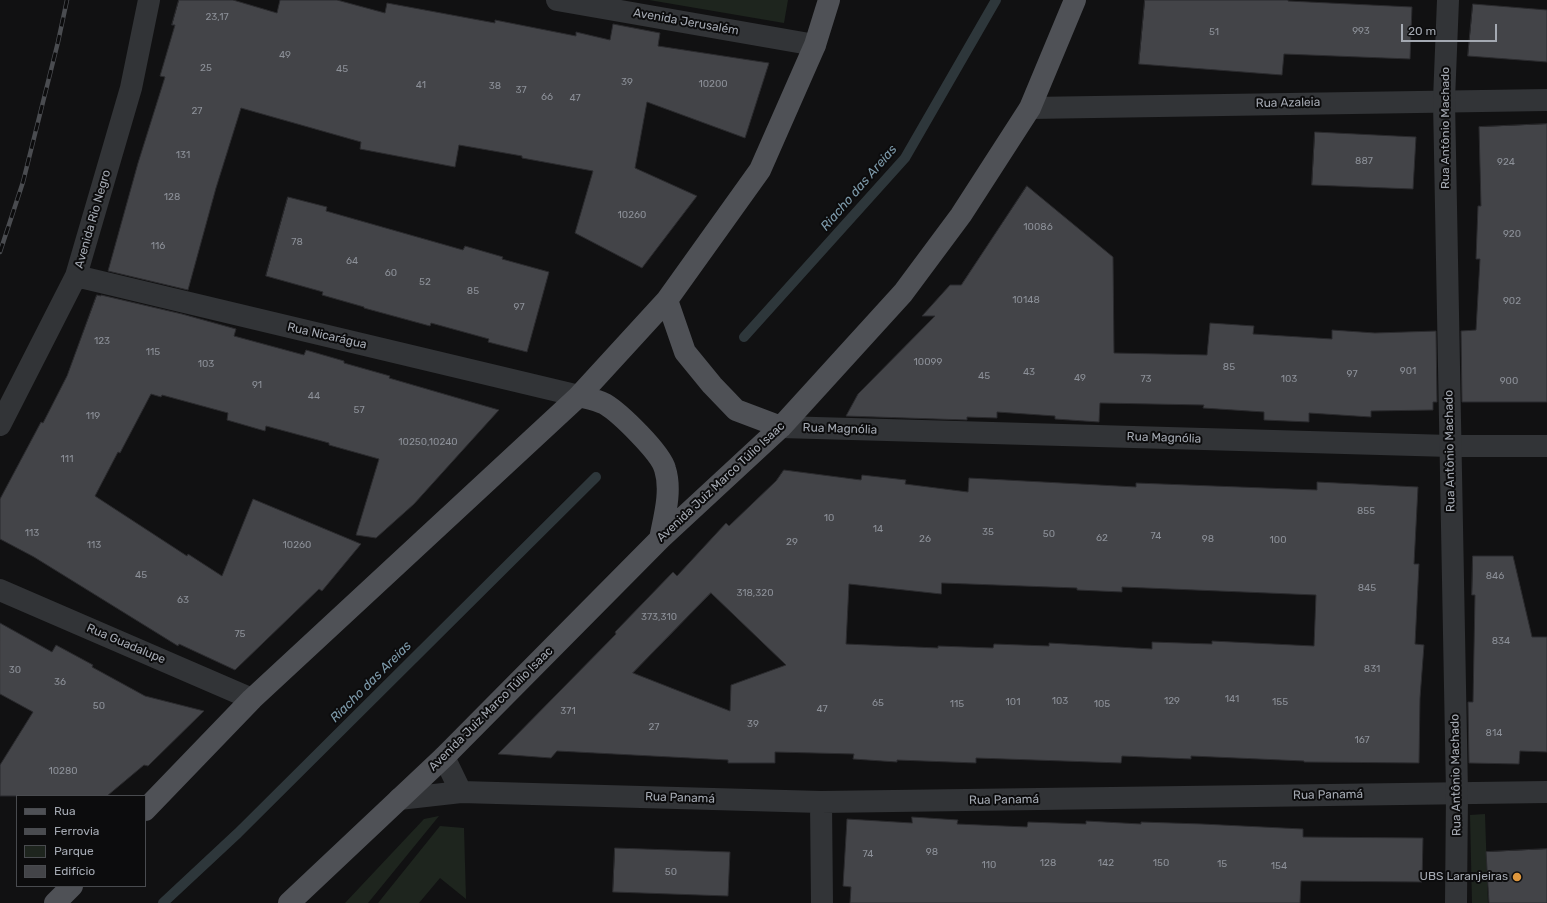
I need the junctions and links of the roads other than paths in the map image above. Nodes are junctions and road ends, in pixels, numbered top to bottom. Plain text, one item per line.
1 (149, 0) edge
2 (557, 0) edge
3 (829, 0) edge
4 (1075, 0) edge
5 (1448, 0) edge
6 (815, 45) junction
7 (1444, 100) junction
8 (1547, 100) edge
9 (1030, 108) junction
10 (76, 276) junction
11 (668, 300) junction
12 (579, 396) junction
13 (0, 425) edge
14 (781, 427) junction
15 (1450, 446) junction
16 (1547, 446) edge
17 (660, 539) junction
18 (0, 590) edge
19 (252, 699) junction
20 (444, 757) junction
21 (461, 792) junction
22 (1547, 792) edge
23 (1457, 793) junction
24 (399, 799) junction
25 (821, 802) junction
26 (146, 809) edge
27 (71, 887) edge
28 (55, 903) edge
29 (289, 903) edge
30 (822, 903) edge
31 (1456, 903) edge

1 - 10 street, Avenida Rio Negro
2 - 6 street, Avenida Jerusalém
3 - 6 main road
4 - 9 main road, Avenida Juiz Marco Túlio Isaac
5 - 7 street, Rua Antônio Machado
6 - 11 main road
7 - 8 street, Rua Azaleia
7 - 9 street, Rua Azaleia
7 - 15 street, Rua Antônio Machado
9 - 14 main road, Avenida Juiz Marco Túlio Isaac
10 - 12 street, Rua Nicarágua
10 - 13 street, Avenida Rio Negro
11 - 12 main road
11 - 14 main road
12 - 17 main road
12 - 19 main road
14 - 15 street, Rua Magnólia
14 - 17 main road, Avenida Juiz Marco Túlio Isaac
15 - 16 street, Rua Magnólia
15 - 23 street, Rua Antônio Machado
17 - 20 main road, Avenida Juiz Marco Túlio Isaac
18 - 19 street, Rua Guadalupe
19 - 26 main road
20 - 21 street
20 - 24 main road, Avenida Juiz Marco Túlio Isaac
21 - 24 street, Rua Panamá
21 - 25 street, Rua Panamá
22 - 23 street, Rua Panamá
23 - 25 street, Rua Panamá
23 - 31 street, Rua Antônio Machado
24 - 29 main road, Avenida Juiz Marco Túlio Isaac
25 - 30 street
27 - 28 main road

